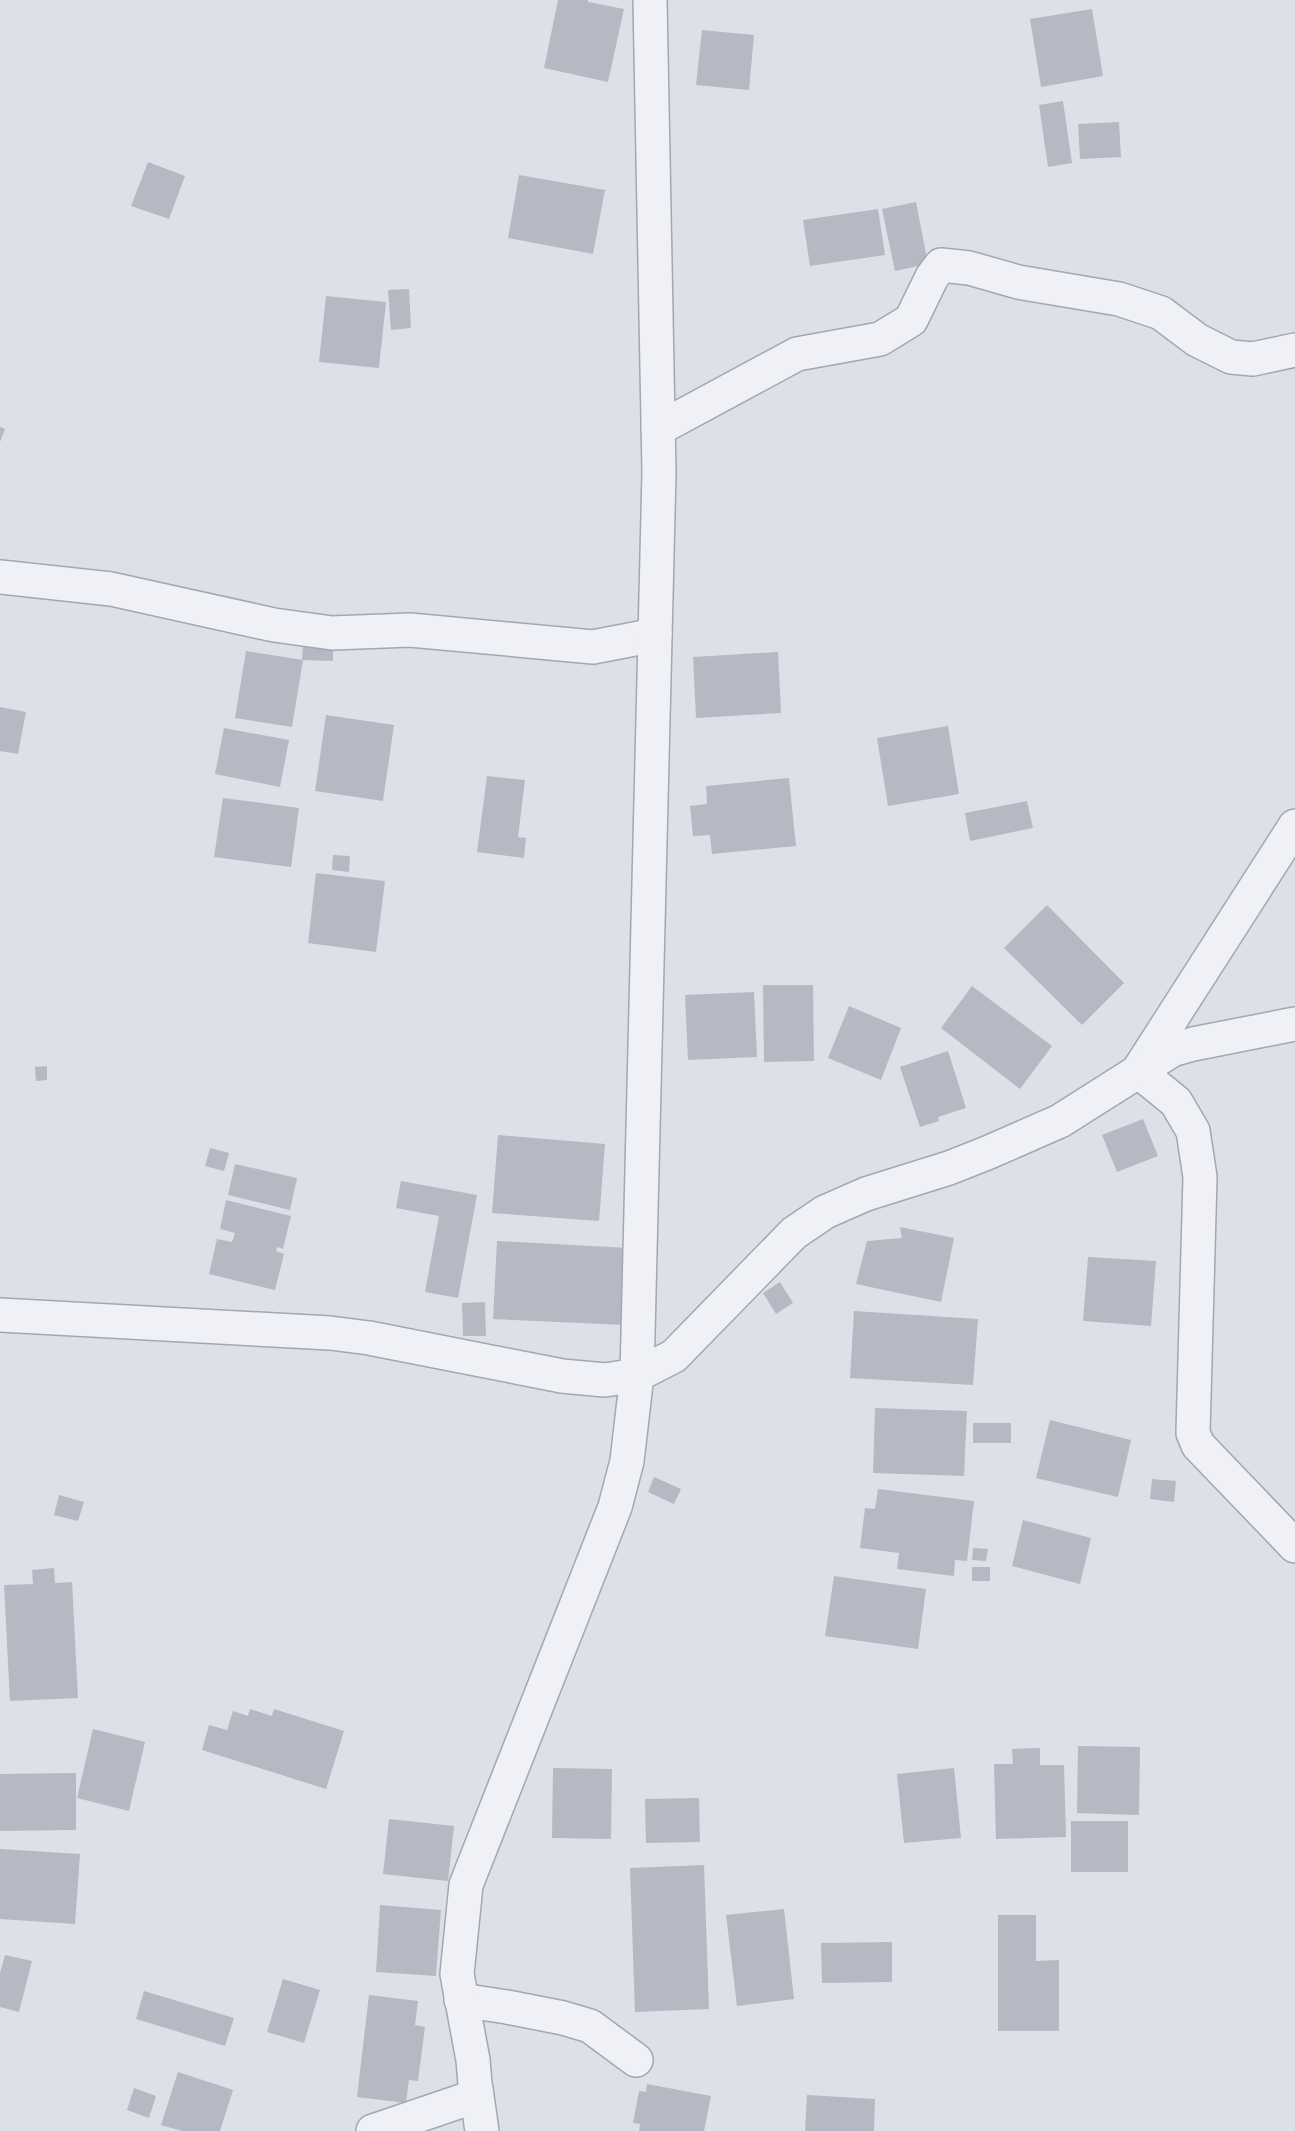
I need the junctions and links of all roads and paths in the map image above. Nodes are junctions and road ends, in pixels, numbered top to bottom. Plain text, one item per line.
1 (650, 0) edge
2 (1295, 350) edge
3 (658, 429) junction
4 (0, 577) edge
5 (655, 635) junction
6 (1295, 825) edge
7 (1295, 1024) edge
8 (1138, 1071) junction
9 (0, 1315) edge
10 (638, 1375) junction
11 (1295, 1546) edge
12 (461, 2000) junction
13 (636, 2060) dead end
14 (476, 2089) junction
15 (373, 2131) edge
16 (482, 2131) edge

1 - 3 street
2 - 3 street
3 - 5 street
4 - 5 street
5 - 10 street
6 - 8 street
7 - 8 street
8 - 10 street
8 - 11 street
9 - 10 street
10 - 12 street
12 - 13 street
12 - 14 street
14 - 15 street
14 - 16 street

